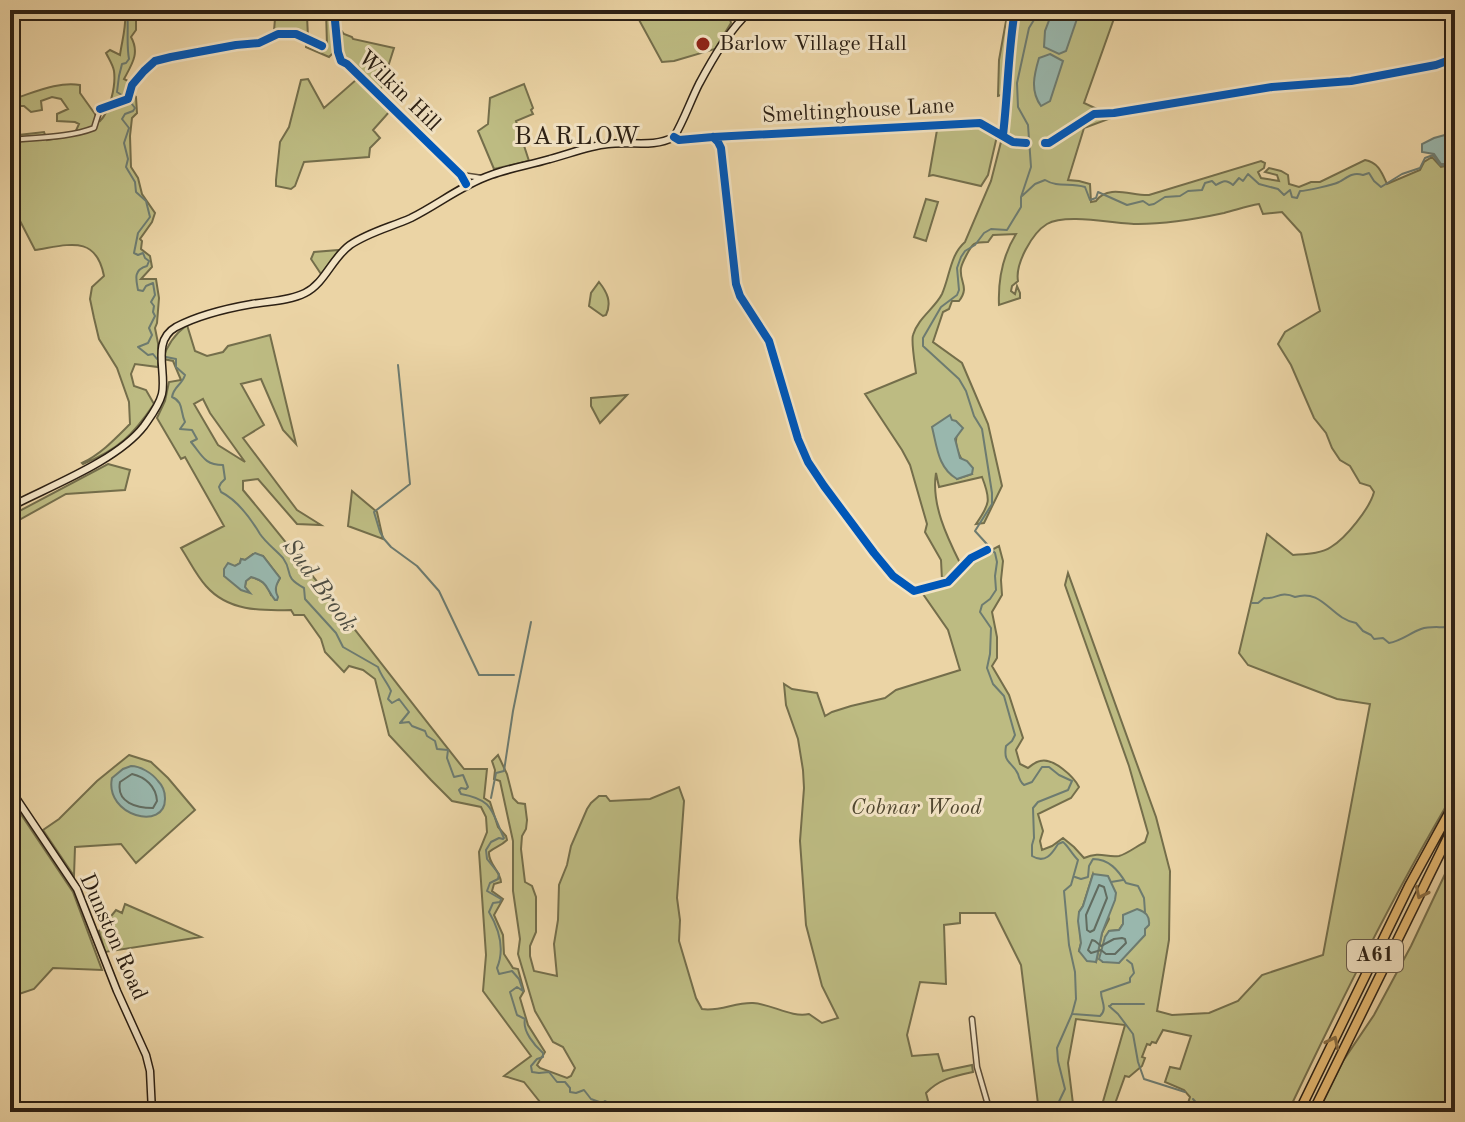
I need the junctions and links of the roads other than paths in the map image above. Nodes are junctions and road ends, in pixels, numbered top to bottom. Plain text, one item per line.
1 (334, 10) edge
2 (751, 10) edge
3 (1015, 10) edge
4 (100, 109) dead end
5 (674, 137) junction
6 (10, 140) edge
7 (461, 175) junction
8 (482, 178) junction
9 (466, 184) junction
10 (10, 507) edge
11 (10, 789) edge
12 (1455, 802) edge
13 (1455, 823) edge
14 (972, 1019) dead end
15 (152, 1112) edge
16 (990, 1112) edge
17 (1299, 1112) edge
18 (1313, 1112) edge

1 - 7 street, Wilkin Hill
2 - 5 main road
3 - 5 street, Smeltinghouse Lane
4 - 6 street
5 - 8 main road
7 - 8 street
7 - 9 street, Wilkin Hill
8 - 9 main road
9 - 10 main road
11 - 15 main road, Dunston Road
17 -> 12 highway, A61
13 -> 18 highway, A61
14 - 16 street

